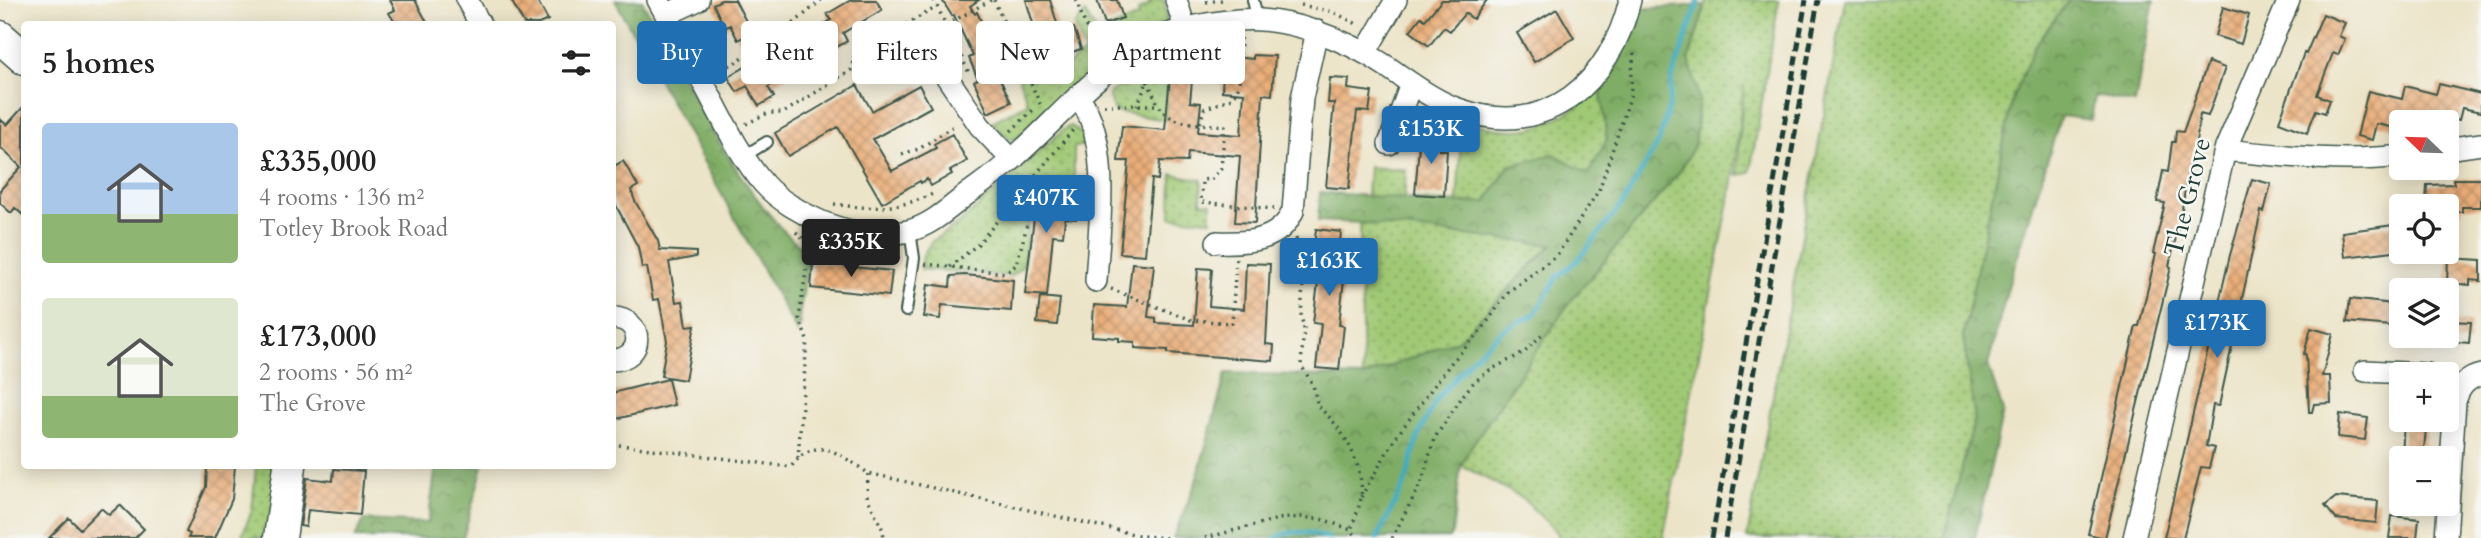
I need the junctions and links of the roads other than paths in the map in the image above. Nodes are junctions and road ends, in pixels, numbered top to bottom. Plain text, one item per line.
1 (467, 0) edge
2 (698, 0) edge
3 (1176, 0) edge
4 (1253, 0) edge
5 (1396, 0) edge
6 (2289, 0) edge
7 (662, 8) edge
8 (1628, 9) edge
9 (1250, 20) junction
10 (478, 21) edge
11 (1183, 21) edge
12 (1242, 21) edge
13 (1317, 31) junction
14 (0, 37) edge
15 (1365, 53) junction
16 (21, 55) edge
17 (951, 84) edge
18 (1101, 84) edge
19 (1411, 84) junction
20 (1084, 105) junction
21 (767, 142) dead end
22 (1389, 144) dead end
23 (2481, 144) edge
24 (2459, 147) edge
25 (2225, 150) junction
26 (744, 156) junction
27 (2389, 157) edge
28 (1012, 160) junction
29 (910, 231) junction
30 (1227, 242) road end
31 (1096, 281) road end
32 (905, 310) dead end
33 (616, 319) edge
34 (616, 359) edge
35 (2365, 371) dead end
36 (2389, 372) edge
37 (2481, 375) edge
38 (2459, 385) edge
39 (2453, 432) edge
40 (290, 469) edge
41 (279, 538) edge
42 (2134, 538) edge
43 (2446, 538) edge

1 - 10 street
2 - 7 street
3 - 11 street
4 - 9 lane
5 - 15 street
6 - 25 street, The Grove
7 - 26 street
8 - 19 street
9 - 12 street
9 - 13 street
13 - 15 street
13 - 30 street
14 - 16 street
15 - 19 street
17 - 28 street
18 - 20 street
19 - 22 street
20 - 28 street
20 - 31 street
21 - 26 lane
23 - 24 street
25 - 27 street
25 - 42 street, The Grove
26 - 29 street
28 - 29 street
29 - 32 lane
33 - 34 street
35 - 36 street
37 - 38 street
39 - 43 street
40 - 41 street

